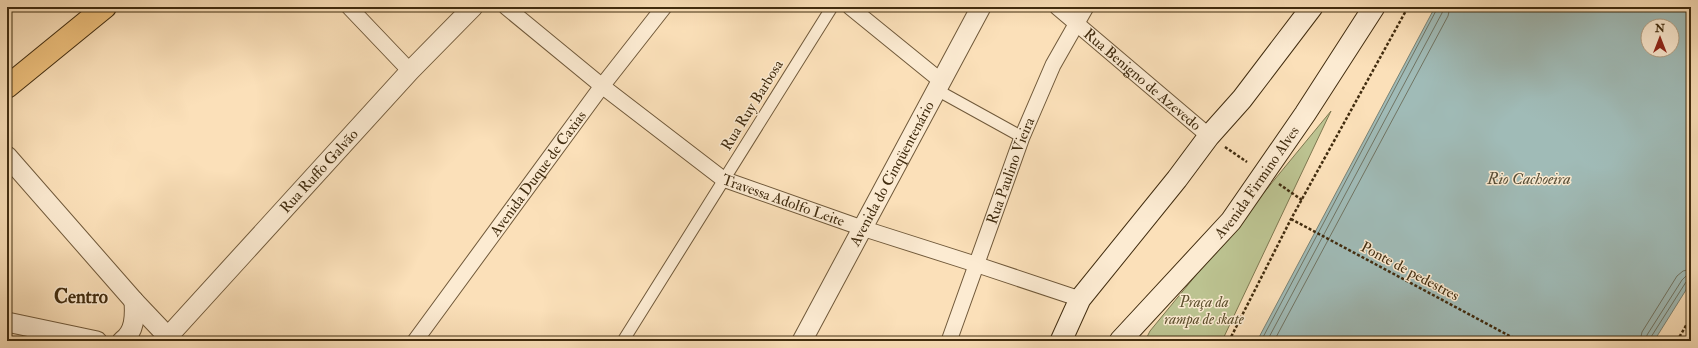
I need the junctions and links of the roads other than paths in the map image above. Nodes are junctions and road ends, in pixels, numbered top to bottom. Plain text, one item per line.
1 (105, 7) edge
2 (349, 7) edge
3 (473, 7) edge
4 (506, 7) edge
5 (664, 7) edge
6 (832, 7) edge
7 (850, 7) edge
8 (981, 7) edge
9 (1057, 7) edge
10 (1086, 7) edge
11 (1312, 7) edge
12 (1374, 7) edge
13 (1075, 24) junction
14 (410, 71) junction
15 (939, 85) junction
16 (602, 86) junction
17 (7, 87) edge
18 (1209, 136) junction
19 (1022, 137) junction
20 (7, 156) edge
21 (723, 179) junction
22 (862, 228) junction
23 (975, 264) junction
24 (1080, 299) junction
25 (134, 301) junction
26 (7, 322) edge
27 (1069, 322) junction
28 (73, 339) edge
29 (168, 340) edge
30 (97, 341) edge
31 (122, 341) edge
32 (415, 341) edge
33 (623, 341) edge
34 (802, 341) edge
35 (948, 341) edge
36 (1061, 341) edge
37 (1079, 341) edge
38 (1120, 341) edge

1 - 17 main road
2 - 14 street
3 - 14 street, Rua Ruffo Galvão
4 - 16 street, Travessa Adolfo Leite
5 - 16 street, Avenida Duque de Caxias
6 - 21 street, Rua Ruy Barbosa
7 - 15 street
8 - 15 street, Avenida do Cinqüentenário
9 - 13 street, Rua Benigno de Azevedo
10 - 13 street, Rua Paulino Vieira
11 - 18 main road
12 - 38 main road, Avenida Firmino Alves
13 - 18 street, Rua Benigno de Azevedo
13 - 19 street, Rua Paulino Vieira
14 - 29 street, Rua Ruffo Galvão
15 - 19 street
15 - 22 street, Avenida do Cinqüentenário
16 - 21 street, Travessa Adolfo Leite
16 - 32 street, Avenida Duque de Caxias
18 - 24 main road
19 - 23 street, Rua Paulino Vieira
20 - 25 street
21 - 22 street, Travessa Adolfo Leite
21 - 33 street, Rua Ruy Barbosa
22 - 23 street, Travessa Adolfo Leite
22 - 34 street, Avenida do Cinqüentenário
23 - 24 street, Travessa Adolfo Leite
23 - 35 street, Rua Paulino Vieira
24 - 27 main road
25 - 29 street
25 - 31 street
26 - 28 street
27 - 36 main road
27 - 37 main road
28 - 30 street

